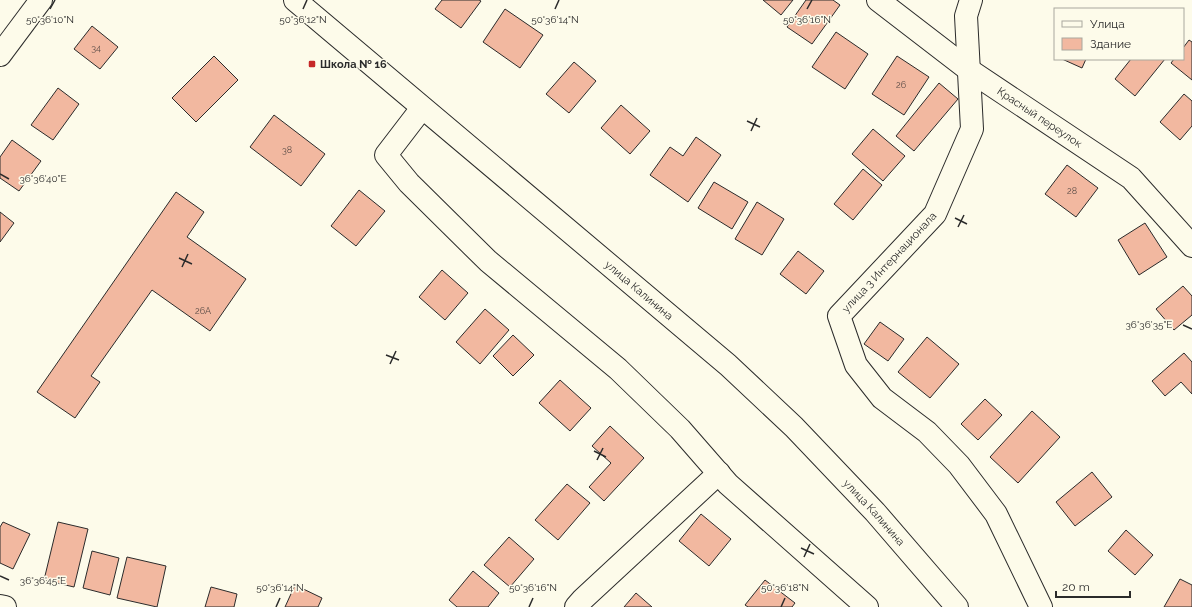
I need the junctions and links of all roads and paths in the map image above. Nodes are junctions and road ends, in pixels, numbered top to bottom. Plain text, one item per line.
1 (41, 0) edge
2 (295, 0) edge
3 (878, 0) edge
4 (971, 0) edge
5 (0, 55) edge
6 (969, 70) junction
7 (422, 108) junction
8 (1192, 246) edge
9 (719, 473) junction
10 (0, 606) edge
11 (5, 607) edge
12 (576, 607) edge
13 (867, 607) edge
14 (957, 607) edge
15 (1041, 607) edge

1 - 5 street
2 - 7 street, улица Калинина
3 - 6 street, Красный переулок
4 - 6 street, улица 3 Интернационала
6 - 8 street, Красный переулок
6 - 15 street, улица 3 Интернационала
7 - 9 street
7 - 14 street, улица Калинина
9 - 12 street
9 - 13 street
10 - 11 street

